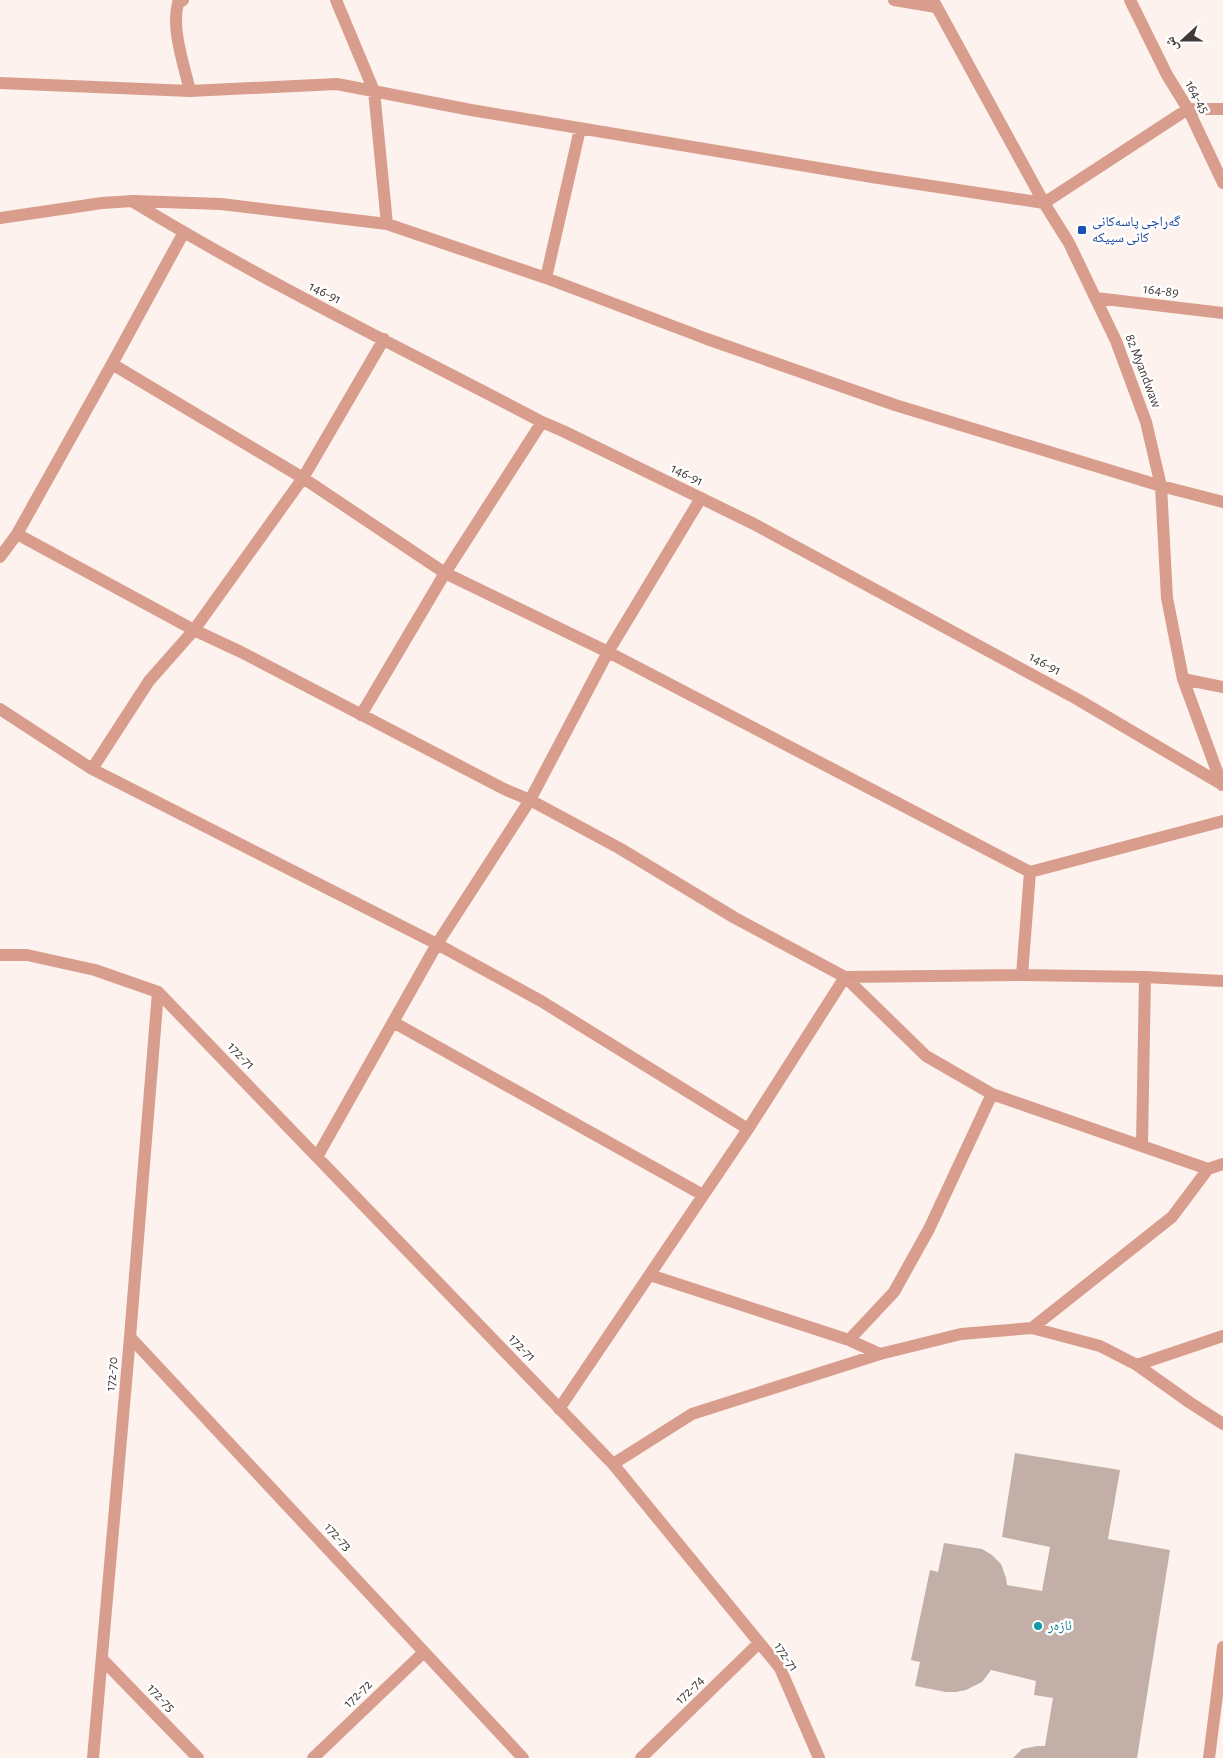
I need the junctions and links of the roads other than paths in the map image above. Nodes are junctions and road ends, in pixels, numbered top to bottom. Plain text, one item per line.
1 (182, 0) edge
2 (336, 0) edge
3 (894, 0) edge
4 (1130, 0) edge
5 (934, 3) edge
6 (0, 83) edge
7 (190, 91) junction
8 (374, 91) junction
9 (1188, 110) junction
10 (1223, 110) edge
11 (580, 128) junction
12 (1223, 183) edge
13 (133, 201) junction
14 (1044, 203) junction
15 (0, 218) edge
16 (387, 224) junction
17 (184, 232) junction
18 (546, 278) junction
19 (1096, 298) junction
20 (1223, 313) edge
21 (384, 339) junction
22 (112, 364) junction
23 (542, 422) junction
24 (303, 478) junction
25 (1161, 486) junction
26 (701, 498) junction
27 (1223, 502) edge
28 (18, 534) junction
29 (0, 557) edge
30 (445, 573) junction
31 (194, 630) junction
32 (608, 652) junction
33 (1183, 679) junction
34 (1223, 687) edge
35 (0, 709) edge
36 (361, 715) junction
37 (92, 769) junction
38 (1222, 785) edge
39 (530, 800) junction
40 (1223, 821) edge
41 (1030, 872) junction
42 (437, 944) junction
43 (0, 955) edge
44 (1022, 975) junction
45 (845, 977) junction
46 (1146, 977) junction
47 (1223, 982) edge
48 (158, 992) junction
49 (393, 1022) junction
50 (992, 1094) junction
51 (748, 1129) junction
52 (1142, 1145) junction
53 (317, 1156) junction
54 (1223, 1164) edge
55 (1208, 1169) junction
56 (704, 1195) junction
57 (650, 1275) junction
58 (1032, 1328) junction
59 (1223, 1336) edge
60 (130, 1337) junction
61 (849, 1340) junction
62 (880, 1354) junction
63 (1137, 1365) junction
64 (560, 1409) junction
65 (1223, 1424) edge
66 (613, 1464) junction
67 (759, 1643) junction
68 (1223, 1647) edge
69 (424, 1652) junction
70 (102, 1659) junction
71 (93, 1758) edge
72 (198, 1758) edge
73 (312, 1758) edge
74 (523, 1758) edge
75 (641, 1758) edge
76 (818, 1758) edge
77 (1209, 1758) edge

1 - 7 street
2 - 8 street
3 - 5 street
4 - 9 street, 164-45
5 - 14 street, 82 Myandwaw
6 - 7 street
7 - 8 street
8 - 11 street
8 - 16 street
9 - 10 street
9 - 12 street, 164-45
9 - 14 street
11 - 14 street
11 - 18 street
13 - 15 street
13 - 16 street
13 - 17 street, 146-91
14 - 19 street, 82 Myandwaw
16 - 18 street
17 - 21 street, 146-91
17 - 22 street
18 - 25 street
19 - 20 street, 164-89
19 - 25 street, 82 Myandwaw
21 - 23 street, 146-91
21 - 24 street
22 - 24 street
22 - 28 street
23 - 26 street, 146-91
23 - 30 street
24 - 30 street
24 - 31 street
25 - 27 street
25 - 33 street, 82 Myandwaw
26 - 32 street
26 - 38 street, 146-91
28 - 29 street
28 - 31 street
30 - 32 street
30 - 36 street
31 - 36 street
31 - 37 street
32 - 39 street
32 - 41 street
33 - 34 street
33 - 38 street, 82 Myandwaw
35 - 37 street
36 - 39 street
37 - 42 street
39 - 42 street
39 - 45 street
40 - 41 street
41 - 44 street
42 - 49 street
42 - 51 street
43 - 48 street
44 - 45 street
44 - 46 street
45 - 50 street
45 - 51 street
46 - 47 street
46 - 52 street
48 - 53 street, 172-71
48 - 60 street, 172-70
49 - 53 street
49 - 56 street
50 - 52 street
50 - 61 street
51 - 56 street
52 - 55 street
53 - 64 street, 172-71
54 - 55 street
55 - 58 street
56 - 57 street
57 - 61 street
57 - 64 street
58 - 62 street
58 - 63 street
59 - 63 street
60 - 69 street, 172-73
60 - 70 street, 172-70
61 - 62 street
62 - 66 street
63 - 65 street
64 - 66 street, 172-71
66 - 67 street, 172-71
67 - 75 street, 172-74
67 - 76 street, 172-71
68 - 77 street
69 - 73 street, 172-72
69 - 74 street, 172-73
70 - 71 street, 172-70
70 - 72 street, 172-75

